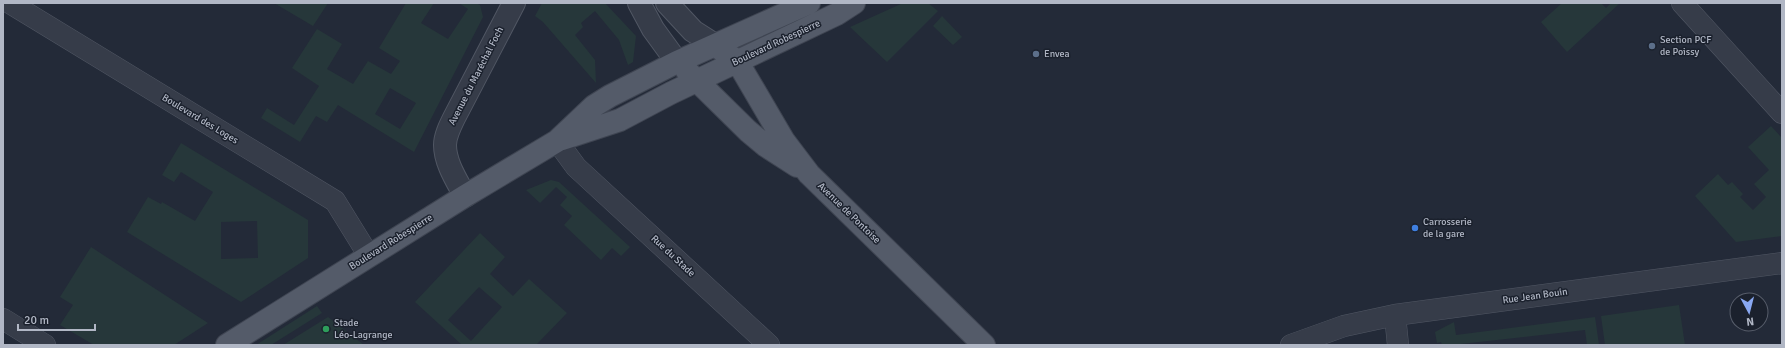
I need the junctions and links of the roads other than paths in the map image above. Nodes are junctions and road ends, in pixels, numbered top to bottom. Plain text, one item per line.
1 (10, 3) edge
2 (514, 3) edge
3 (638, 3) edge
4 (667, 3) edge
5 (809, 3) edge
6 (854, 3) edge
7 (1682, 3) edge
8 (715, 45) junction
9 (737, 61) junction
10 (678, 62) junction
11 (696, 81) junction
12 (1782, 113) edge
13 (557, 141) junction
14 (809, 174) junction
15 (465, 196) junction
16 (369, 256) junction
17 (1782, 263) edge
18 (1395, 316) junction
19 (3, 319) edge
20 (45, 345) edge
21 (227, 345) edge
22 (769, 345) edge
23 (984, 345) edge
24 (1291, 345) edge
25 (1398, 345) edge

1 - 16 street, Boulevard des Loges
2 - 15 street, Avenue du Maréchal Foch
3 - 10 street
4 - 8 street
5 - 8 main road, Boulevard Robespierre
6 - 9 main road, Boulevard Robespierre
7 - 12 street
8 - 9 main road
8 - 10 main road, Boulevard Robespierre
9 - 11 main road, Boulevard Robespierre
9 - 14 main road, Avenue de Pontoise
10 - 11 main road
10 - 13 main road, Boulevard Robespierre
11 - 13 main road, Boulevard Robespierre
11 - 14 main road
13 - 15 main road, Boulevard Robespierre
13 - 22 street, Rue du Stade
14 - 23 main road, Avenue de Pontoise
15 - 16 main road, Boulevard Robespierre
16 - 21 main road, Boulevard Robespierre
17 - 18 street, Rue Jean Bouin
18 - 24 street, Rue Jean Bouin
18 - 25 street
19 - 20 street

